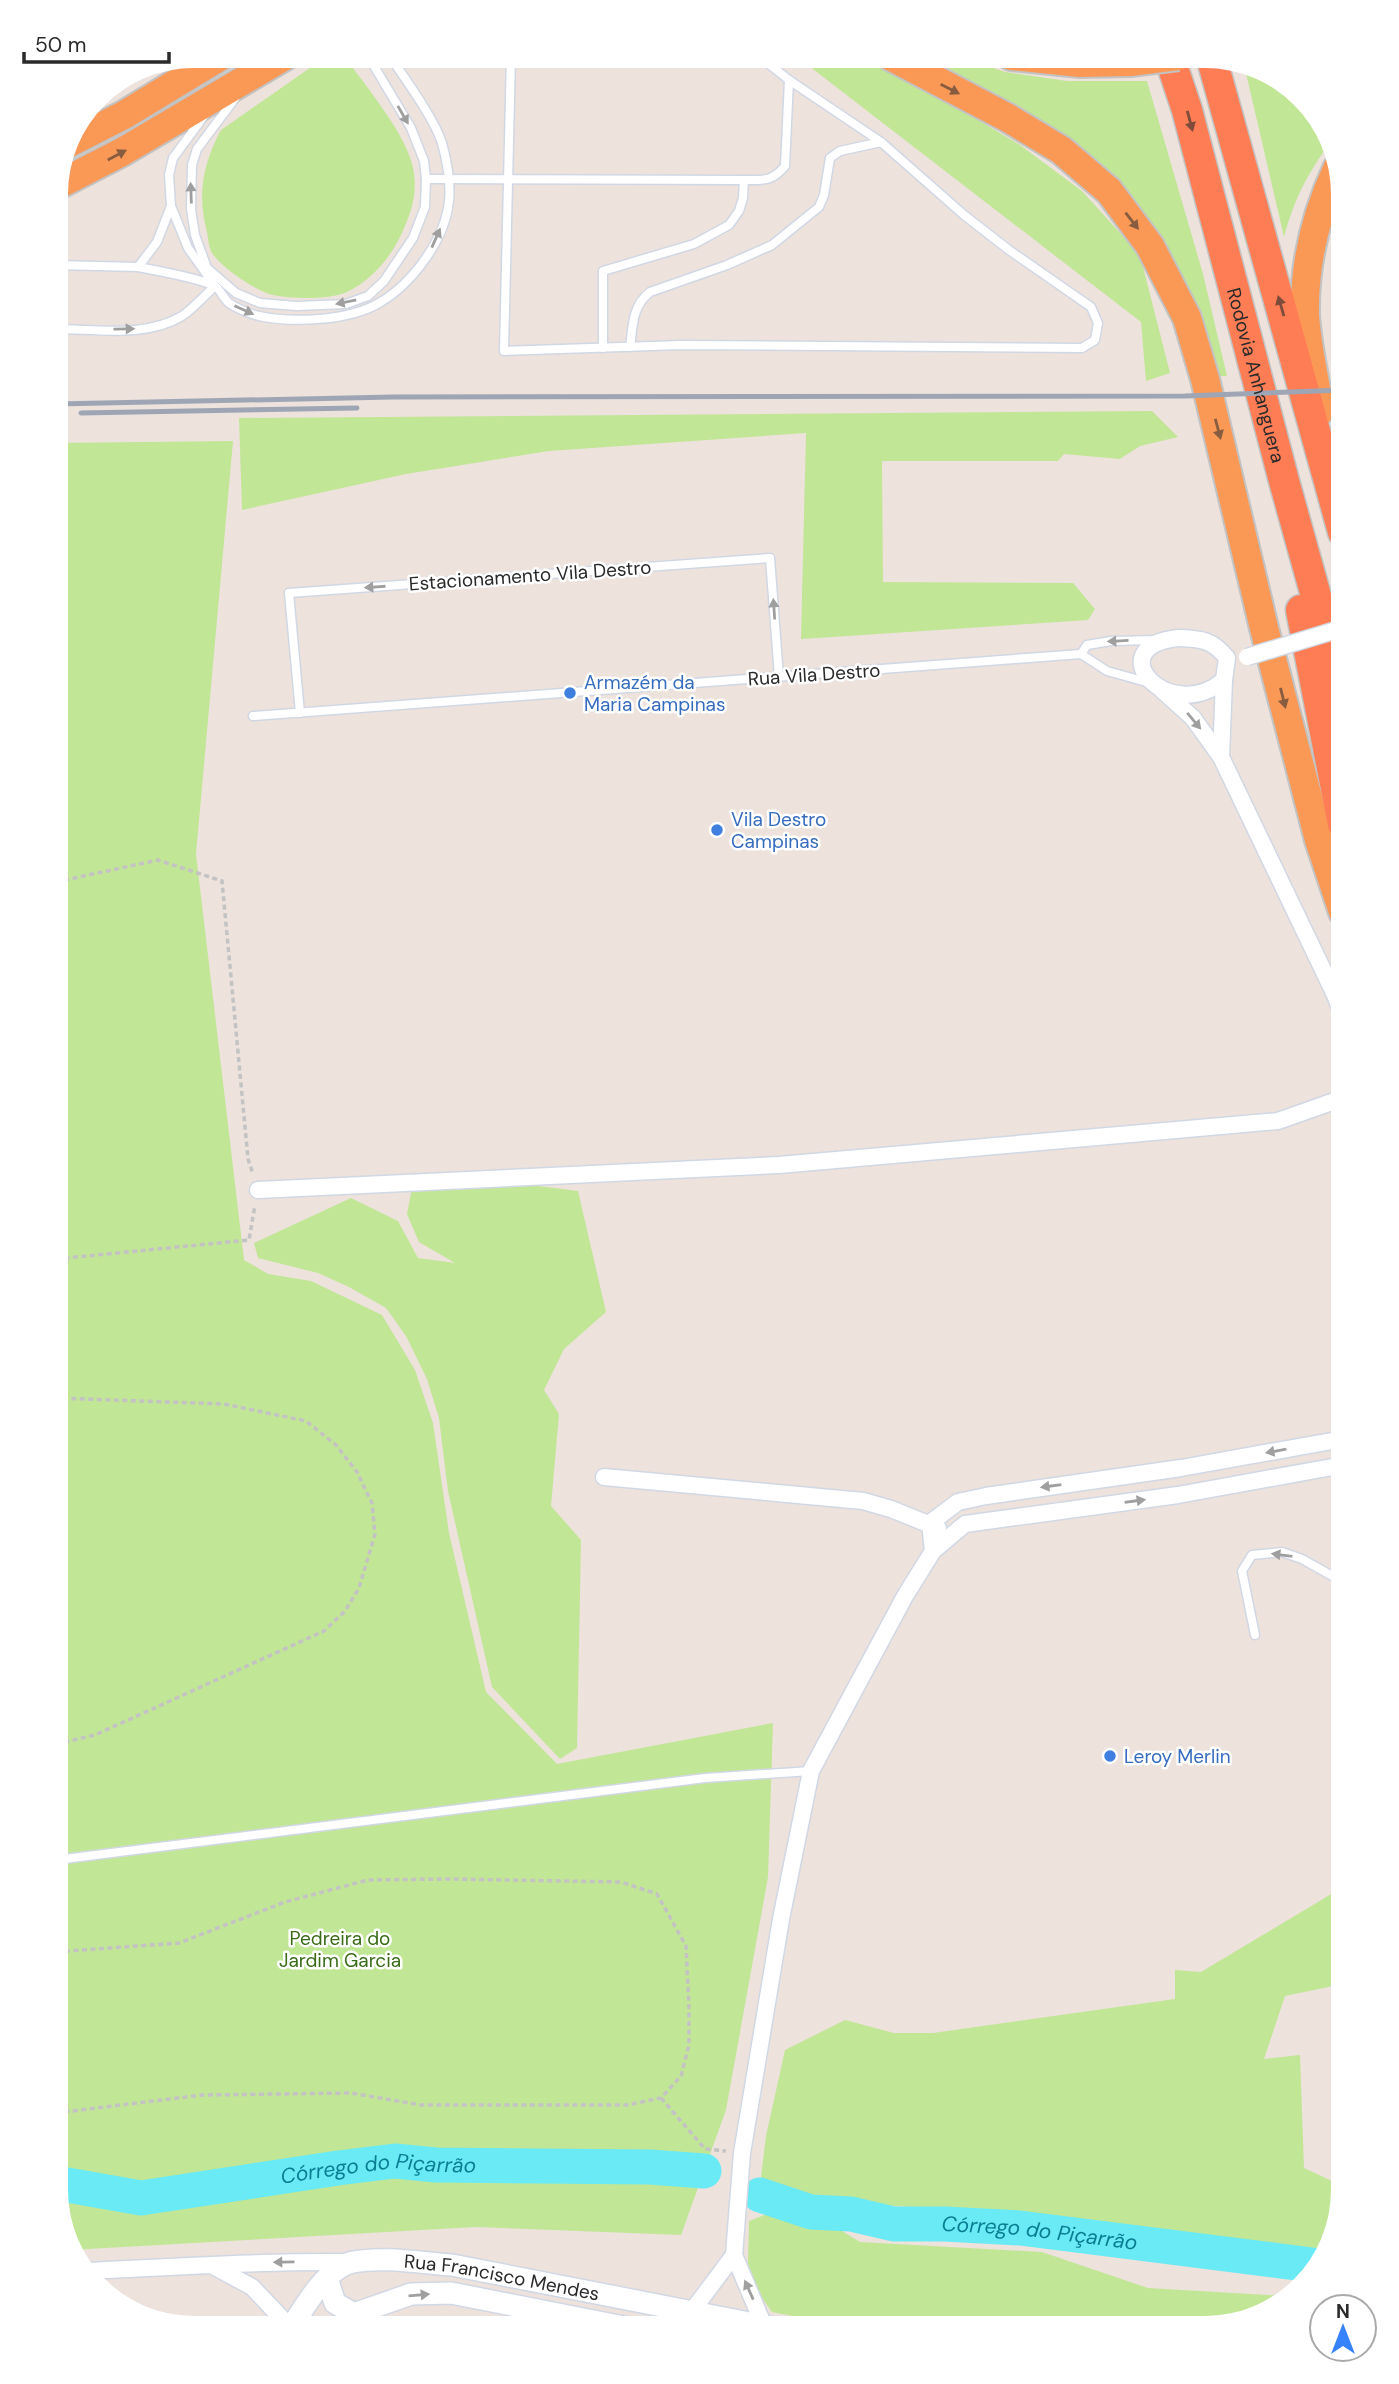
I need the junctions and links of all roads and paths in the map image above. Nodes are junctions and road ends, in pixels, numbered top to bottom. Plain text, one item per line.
1 (201, 68) edge
2 (265, 68) edge
3 (375, 68) edge
4 (398, 68) edge
5 (511, 68) edge
6 (775, 69) edge
7 (914, 69) edge
8 (1173, 69) edge
9 (1215, 69) edge
10 (255, 74) junction
11 (789, 80) junction
12 (224, 93) junction
13 (83, 136) edge
14 (881, 142) junction
15 (70, 179) edge
16 (426, 179) junction
17 (508, 179) junction
18 (448, 180) junction
19 (744, 180) junction
20 (1330, 183) edge
21 (171, 206) junction
22 (69, 265) edge
23 (138, 267) junction
24 (215, 286) junction
25 (69, 329) edge
26 (630, 347) junction
27 (603, 348) junction
28 (1331, 478) edge
29 (1284, 481) junction
30 (1331, 483) edge
31 (1331, 632) edge
32 (1161, 640) junction
33 (1331, 650) edge
34 (1081, 654) junction
35 (1227, 658) junction
36 (779, 677) junction
37 (1224, 680) junction
38 (1156, 686) junction
39 (300, 712) junction
40 (253, 716) dead end
41 (1221, 757) junction
42 (1331, 763) edge
43 (1331, 877) edge
44 (69, 879) edge
45 (1331, 987) edge
46 (1331, 1102) edge
47 (258, 1190) junction
48 (68, 1258) edge
49 (68, 1398) edge
50 (1331, 1441) edge
51 (1331, 1467) edge
52 (604, 1477) dead end
53 (930, 1523) junction
54 (949, 1535) junction
55 (933, 1551) junction
56 (1331, 1575) edge
57 (1255, 1635) dead end
58 (68, 1741) edge
59 (811, 1771) junction
60 (68, 1858) edge
61 (68, 1951) edge
62 (661, 2098) junction
63 (68, 2112) edge
64 (742, 2153) junction
65 (734, 2255) junction
66 (352, 2262) junction
67 (213, 2266) junction
68 (98, 2271) edge
69 (327, 2278) junction
70 (692, 2311) junction
71 (279, 2315) edge
72 (299, 2315) edge
73 (343, 2315) edge
74 (361, 2315) edge
75 (535, 2315) edge
76 (714, 2316) edge
77 (764, 2316) edge

1 - 13 highway
2 - 10 highway
3 -> 16 lane
4 - 18 lane
5 - 17 lane
6 - 11 lane
7 -> 43 highway
8 -> 29 highway, Rodovia Anhanguera
30 -> 9 highway
10 - 12 highway
16 -> 10 lane
11 - 14 lane
11 - 19 lane
15 -> 12 highway
12 - 21 lane
14 - 26 lane
14 - 26 lane
16 - 18 lane
17 - 18 lane
17 - 19 lane
17 - 27 lane
24 -> 18 lane
19 - 27 lane
20 - 28 highway
21 - 23 lane
21 - 24 lane
22 - 23 lane
23 - 24 lane
25 -> 24 lane
26 - 27 lane
29 - 33 highway, Rodovia Anhanguera
29 - 42 highway
31 - 35 street, bridge
32 -> 34 lane, Rua Vila Destro
32 - 35 street
32 - 38 street
34 - 36 lane, Rua Vila Destro
34 - 38 lane
35 - 37 street
36 - 39 lane, Rua Vila Destro
36 -> 39 lane, Estacionamento Vila Destro
37 - 38 street
37 - 41 street
38 -> 41 street
39 - 40 lane, Rua Vila Destro
41 - 45 street
44 - 47 path
46 - 47 street
47 - 48 path
49 - 58 path
50 -> 53 street
54 -> 51 street
52 - 53 street
53 - 54 street
53 - 55 street
54 - 55 street
55 - 59 street
56 -> 57 lane
59 - 60 lane
59 - 64 street
61 - 62 path
62 - 63 path
62 - 64 path
64 - 65 street
65 - 70 street
77 -> 65 street
66 -> 67 street, Rua Francisco Mendes
66 - 69 street
66 - 70 street, Rua Francisco Mendes
67 - 68 street, Rua Francisco Mendes
67 - 71 street
69 - 72 street
69 - 73 street
70 - 76 street, Rua Francisco Mendes
74 -> 75 street, Rua Francisco Mendes

